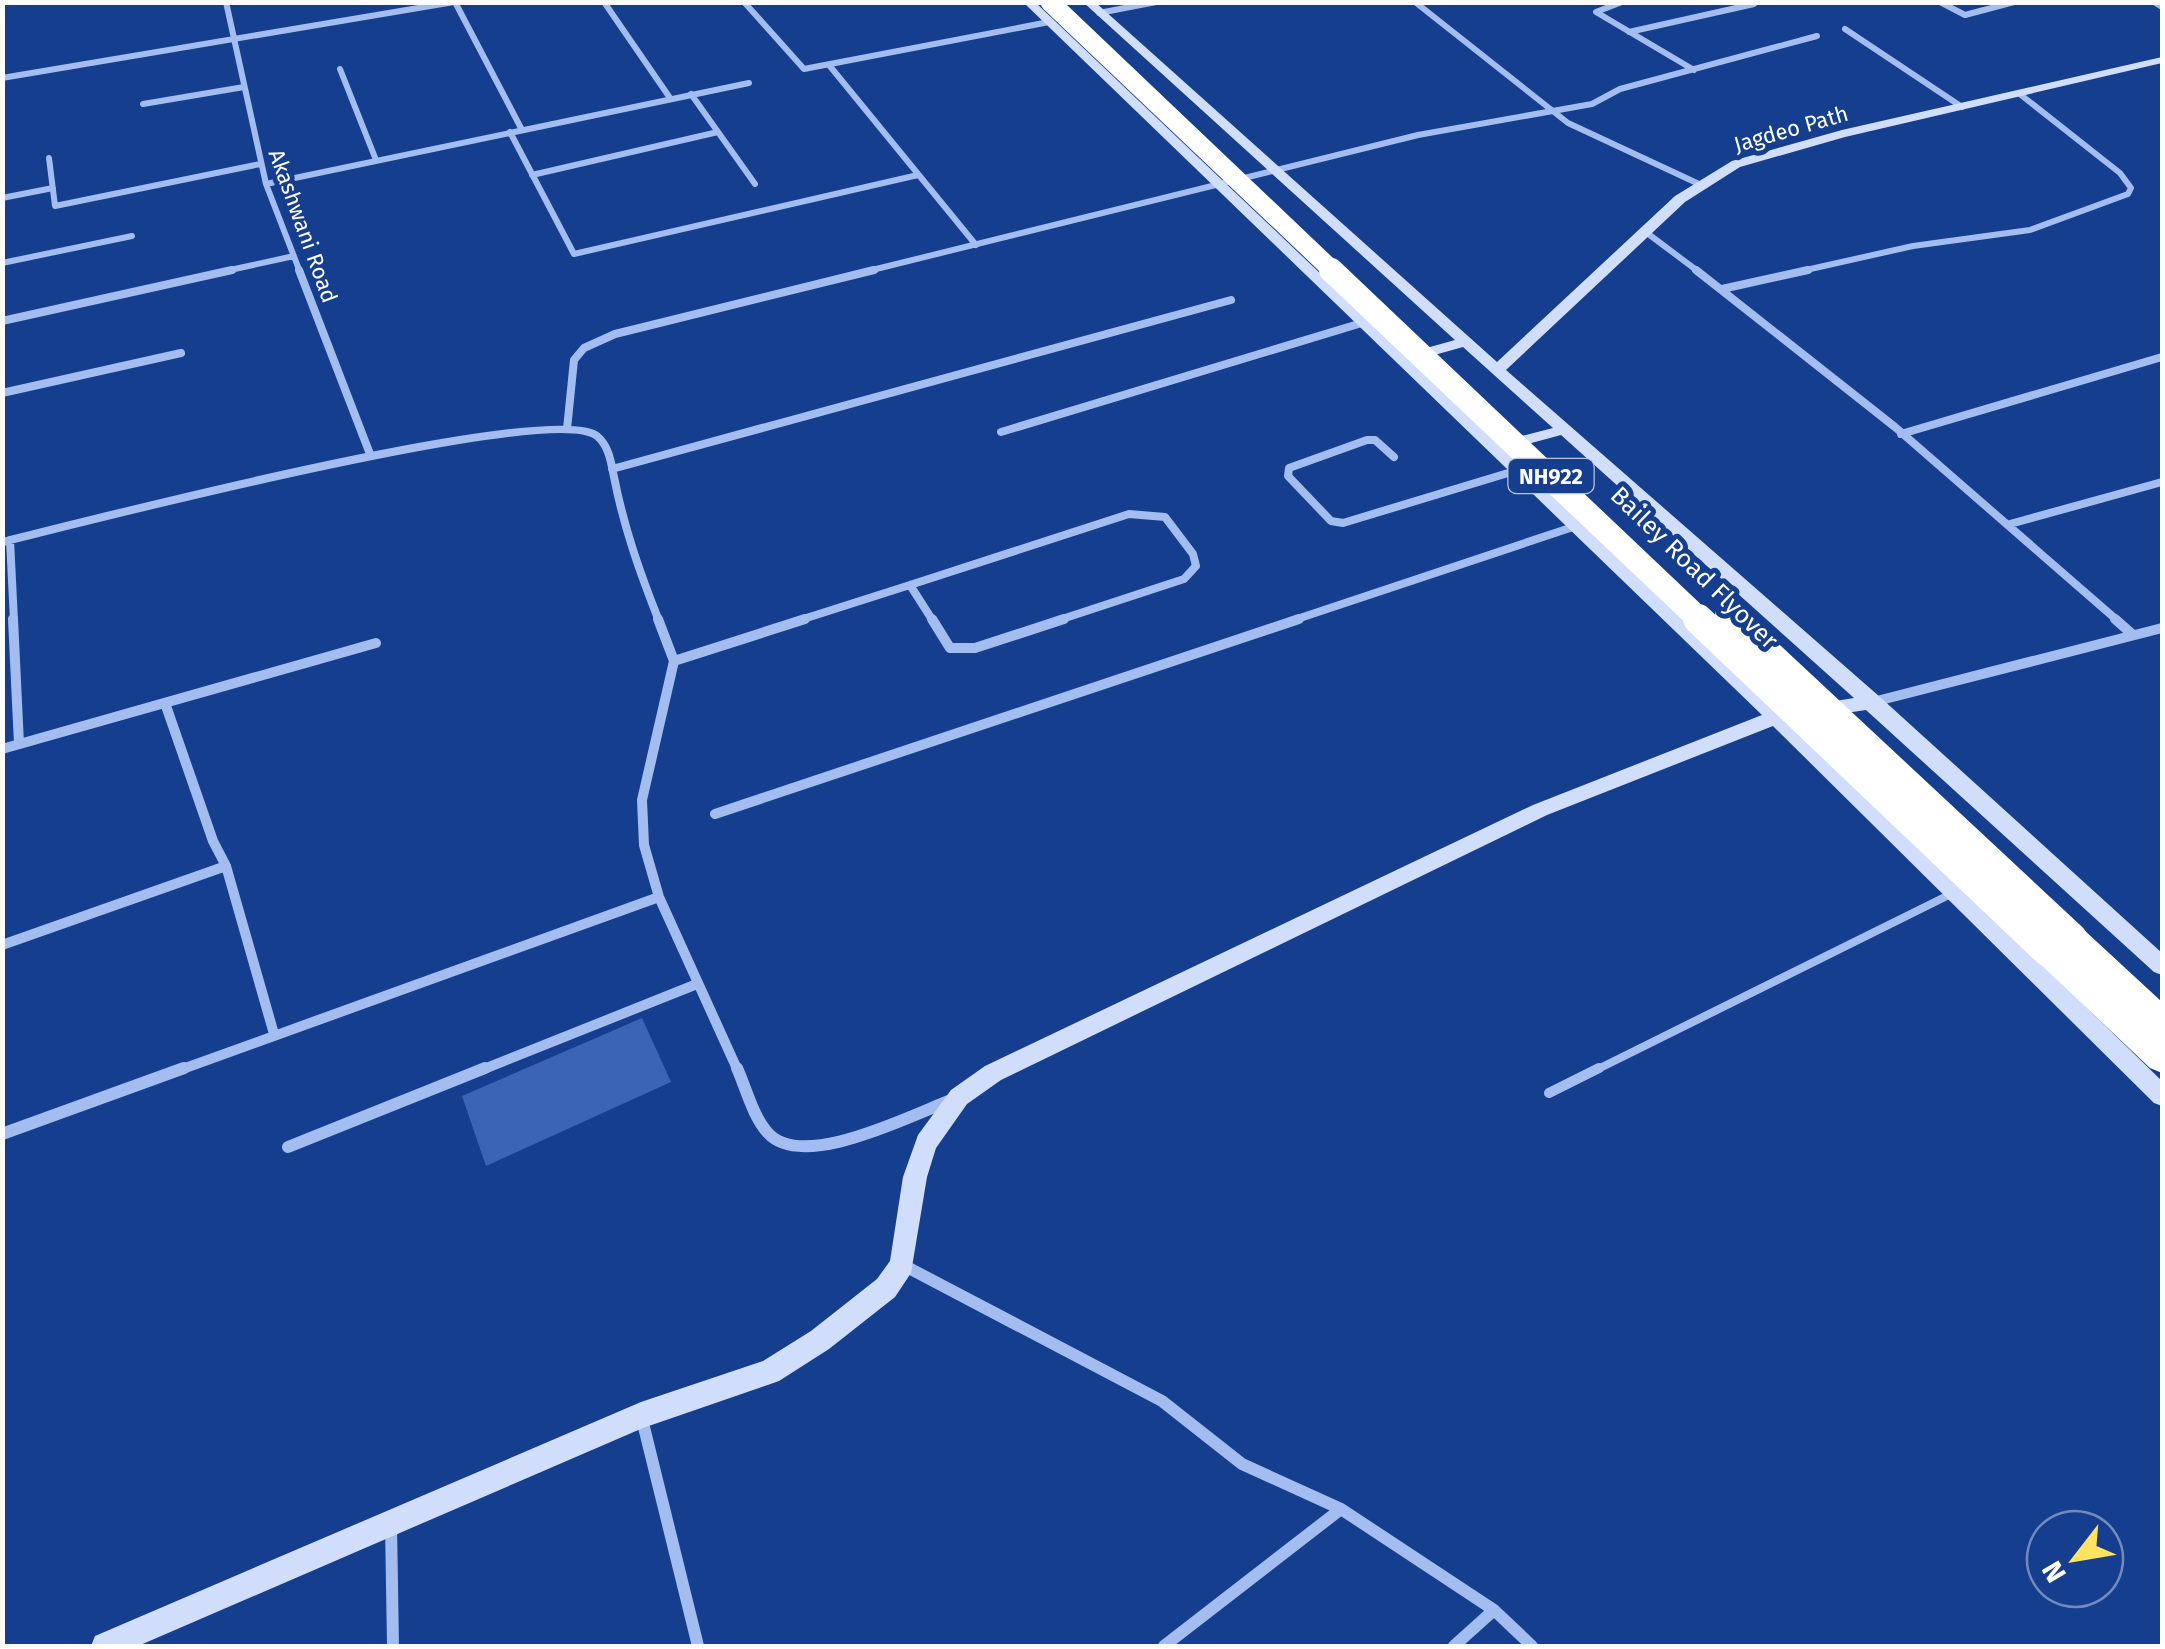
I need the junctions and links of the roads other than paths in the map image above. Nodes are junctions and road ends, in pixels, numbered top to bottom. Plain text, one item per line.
1 (226, 2) edge
2 (455, 2) edge
3 (604, 2) edge
4 (744, 2) edge
5 (1028, 2) edge
6 (1071, 2) edge
7 (1156, 2) edge
8 (1415, 2) edge
9 (1622, 2) edge
10 (1940, 2) edge
11 (2014, 2) edge
12 (2154, 2) edge
13 (1754, 4) edge
14 (2162, 7) edge
15 (1094, 8) edge
16 (1050, 12) edge
17 (1845, 29) dead end
18 (1629, 32) junction
19 (1817, 36) dead end
20 (233, 38) junction
21 (2162, 60) edge
22 (829, 65) junction
23 (340, 69) dead end
24 (1694, 70) junction
25 (2, 78) edge
26 (749, 83) dead end
27 (244, 87) junction
28 (691, 94) junction
29 (2021, 95) junction
30 (670, 98) junction
31 (143, 104) dead end
32 (1962, 108) junction
33 (1554, 113) junction
34 (522, 130) junction
35 (510, 132) junction
36 (718, 132) junction
37 (49, 158) dead end
38 (376, 160) junction
39 (260, 164) junction
40 (1274, 173) junction
41 (532, 175) junction
42 (918, 175) junction
43 (266, 184) junction
44 (755, 184) dead end
45 (1699, 184) junction
46 (1222, 186) junction
47 (53, 188) junction
48 (2, 198) edge
49 (1647, 233) junction
50 (132, 236) dead end
51 (976, 246) junction
52 (294, 256) junction
53 (2, 262) edge
54 (1722, 289) junction
55 (1232, 300) dead end
56 (2, 320) edge
57 (1365, 322) junction
58 (1468, 341) junction
59 (180, 353) dead end
60 (2162, 358) edge
61 (1403, 359) junction
62 (1499, 368) junction
63 (2, 393) edge
64 (567, 429) junction
65 (1566, 429) junction
66 (1000, 432) dead end
67 (1901, 434) junction
68 (1495, 448) junction
69 (370, 454) junction
70 (1394, 457) dead end
71 (612, 469) junction
72 (1518, 470) junction
73 (2162, 482) edge
74 (2010, 524) junction
75 (1576, 526) junction
76 (6, 541) edge
77 (910, 584) junction
78 (2162, 628) edge
79 (2132, 634) junction
80 (376, 643) dead end
81 (674, 661) junction
82 (1874, 702) junction
83 (165, 703) junction
84 (1776, 717) junction
85 (20, 744) junction
86 (2, 750) edge
87 (715, 814) dead end
88 (226, 866) junction
89 (1955, 892) junction
90 (659, 897) junction
91 (2, 945) edge
92 (2060, 945) junction
93 (2162, 966) edge
94 (698, 984) junction
95 (2162, 1022) edge
96 (274, 1034) junction
97 (2162, 1058) edge
98 (1549, 1093) dead end
99 (2162, 1096) edge
100 (959, 1097) junction
101 (2, 1134) edge
102 (288, 1147) dead end
103 (902, 1264) junction
104 (640, 1415) junction
105 (1341, 1509) junction
106 (392, 1523) junction
107 (1494, 1610) junction
108 (105, 1646) edge
109 (393, 1646) edge
110 (698, 1646) edge
111 (1164, 1646) edge
112 (1454, 1646) edge
113 (1532, 1646) edge

1 - 20 street, Akashwani Road
2 - 20 street
2 - 34 street
3 - 30 street
4 - 22 street
5 - 16 main road
6 - 92 highway, Bailey Road Flyover / NH922, bridge
7 - 15 street
8 - 33 street
9 - 18 street
10 - 11 street
12 - 14 street
13 - 18 street
15 - 40 main road
16 - 22 street
16 - 46 main road
16 - 92 highway, Bailey Road Flyover / NH922, bridge
17 - 32 street
18 - 24 street
19 - 24 street
20 - 25 street
20 - 27 street, Akashwani Road
21 - 29 main road, Jagdeo Path
22 - 42 street
23 - 38 street
24 - 33 street
26 - 28 street
27 - 31 street
27 - 39 street, Akashwani Road
28 - 30 street
28 - 36 street
29 - 32 main road, Jagdeo Path
29 - 54 street
30 - 34 street
32 - 45 main road, Jagdeo Path
33 - 40 street
33 - 45 street
34 - 35 street
35 - 38 street
35 - 41 street
36 - 41 street
36 - 44 street
37 - 47 street
38 - 43 street
39 - 43 street, Akashwani Road
39 - 47 street
40 - 46 street
40 - 58 main road
41 - 42 street
42 - 51 street
43 - 52 street, Akashwani Road
45 - 49 main road, Jagdeo Path
46 - 51 street
46 - 57 main road
47 - 48 street
49 - 54 street
49 - 62 main road, Jagdeo Path
50 - 53 street
51 - 64 street
52 - 56 street
52 - 69 street, Akashwani Road
54 - 67 street
55 - 71 street
57 - 61 main road
57 - 66 street
58 - 61 main road
58 - 62 main road
59 - 63 street
60 - 67 street
61 - 68 main road
62 - 65 main road
64 - 69 street
64 - 71 street
65 - 68 main road
65 - 82 main road
67 - 74 street
68 - 72 main road
69 - 76 street
70 - 72 street
71 - 81 street
72 - 75 main road
73 - 74 street
74 - 79 street
75 - 84 main road
75 - 87 street
76 - 85 street
77 - 77 street
77 - 81 street
78 - 79 street
79 - 82 street
80 - 83 street
81 - 90 street
82 - 84 main road
82 - 93 main road
83 - 85 street
83 - 88 street
84 - 89 main road
84 - 100 main road
85 - 86 street
88 - 91 street
88 - 96 street
89 - 98 lane
89 - 99 main road
90 - 94 street
90 - 96 street
92 - 95 highway, Bailey Road Flyover / NH922
92 - 97 highway, Bailey Road Flyover / NH922
94 - 100 street
94 - 102 street
96 - 101 street
100 - 103 main road
103 - 104 main road
103 - 105 street
104 - 106 main road
104 - 110 street
105 - 107 street
105 - 111 street
106 - 108 main road
106 - 109 street
107 - 112 street
107 - 113 street

